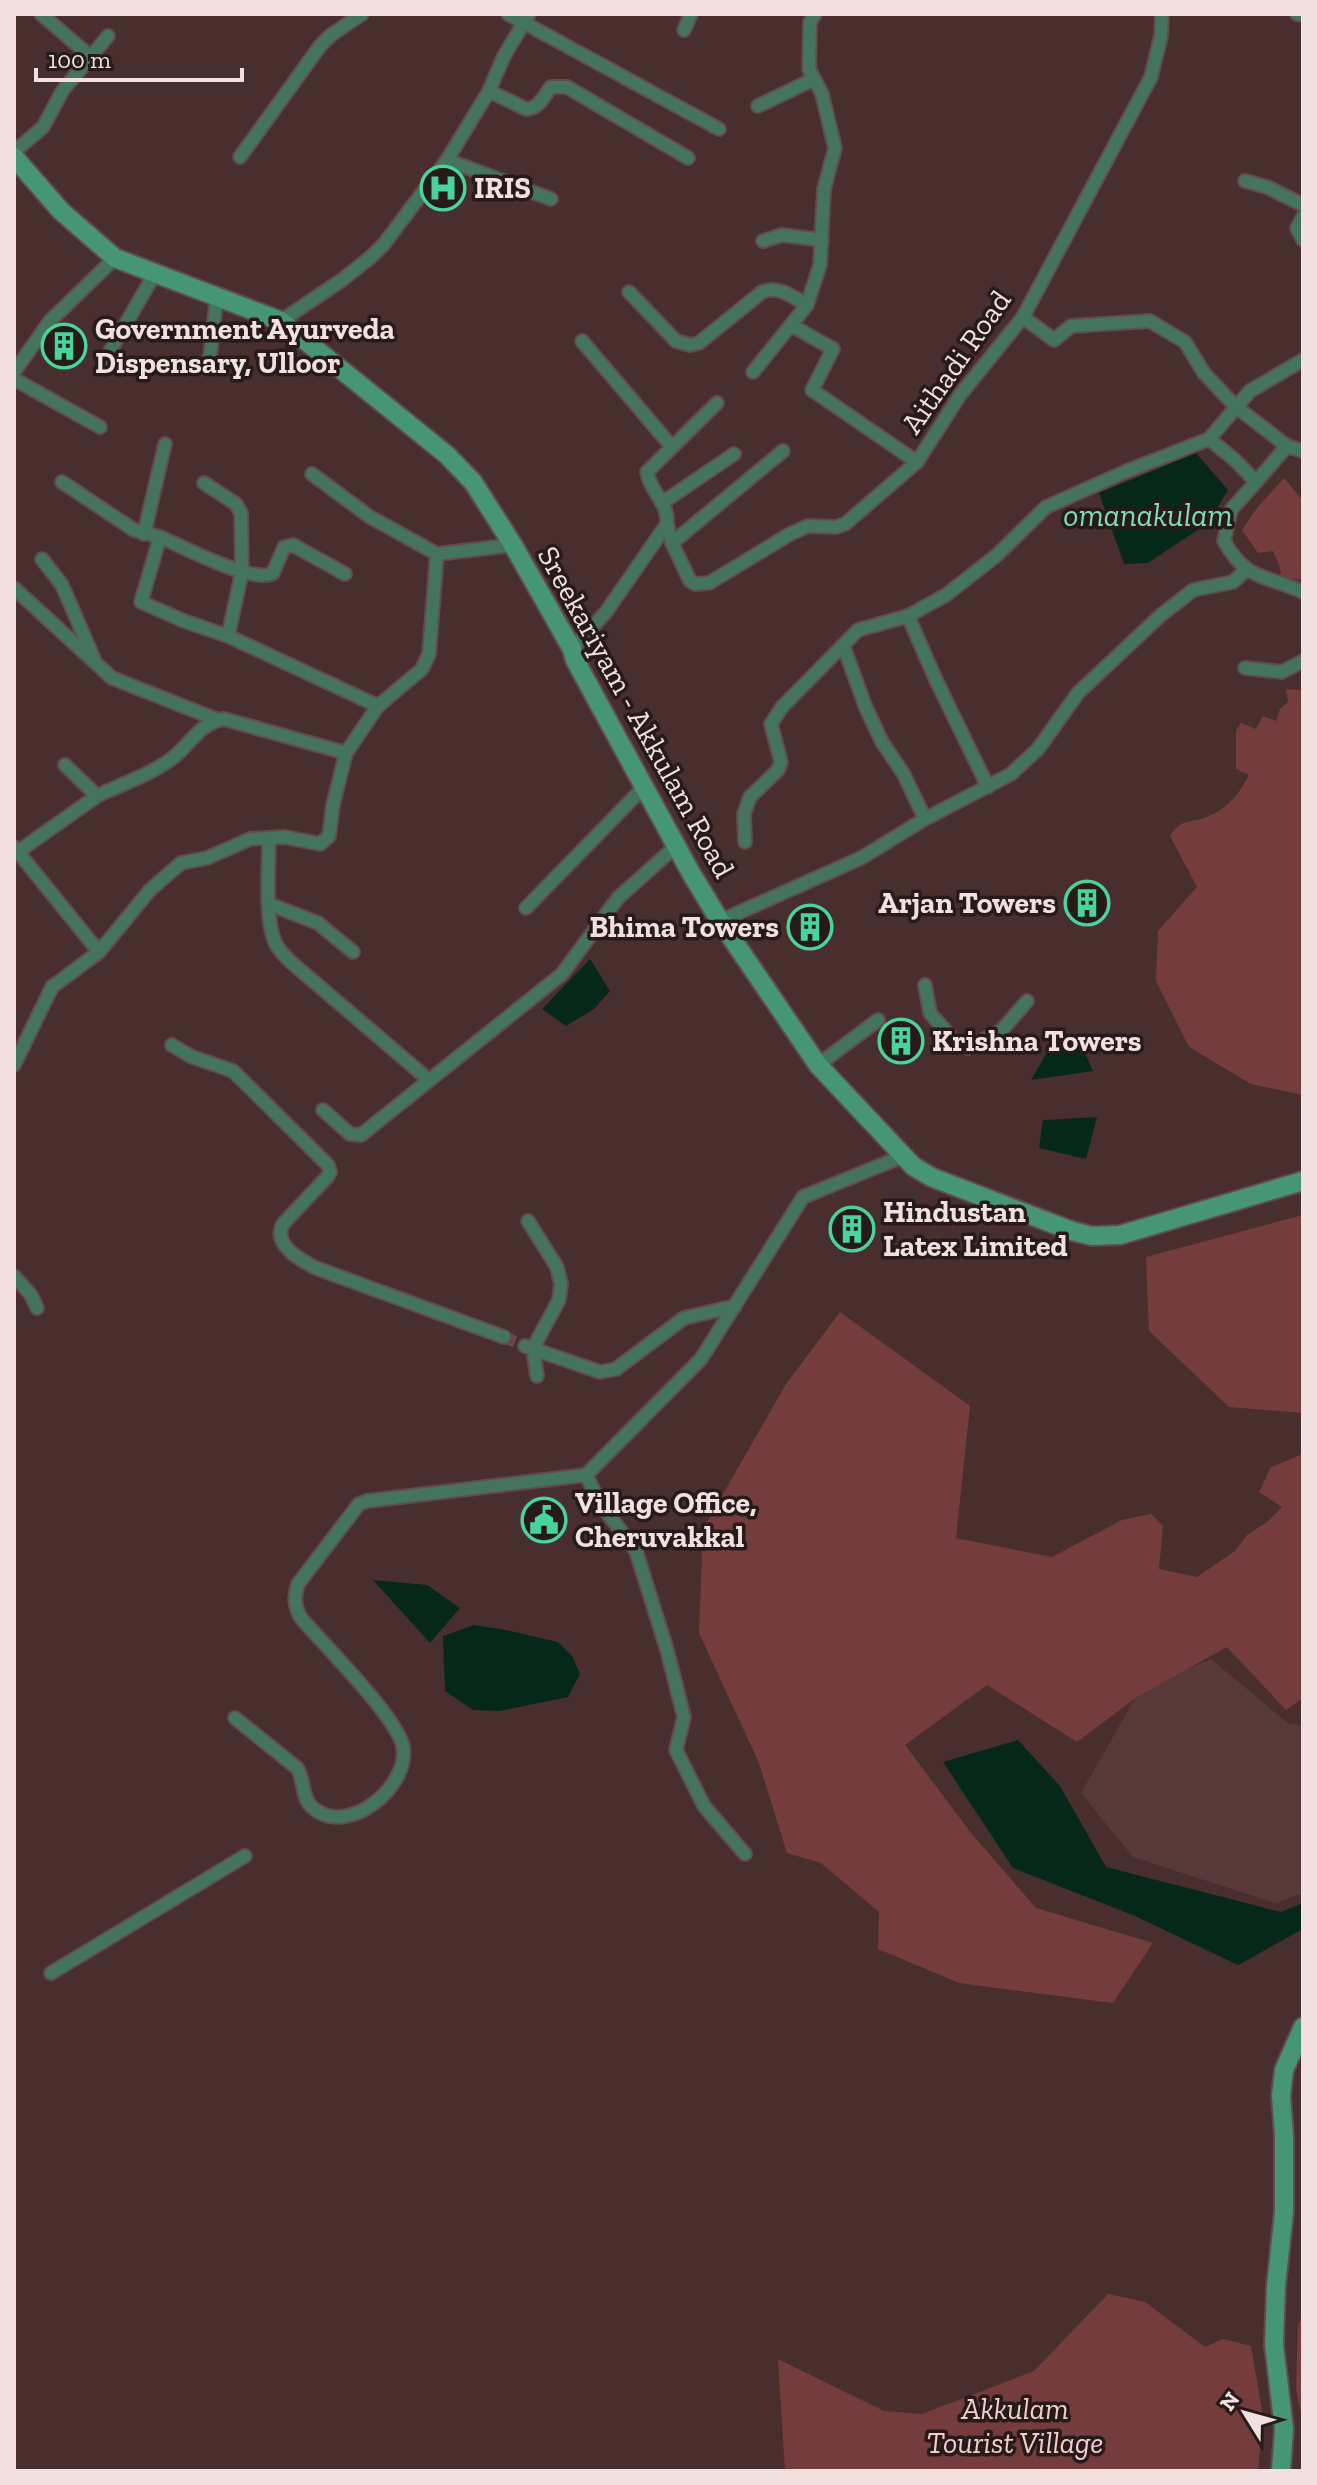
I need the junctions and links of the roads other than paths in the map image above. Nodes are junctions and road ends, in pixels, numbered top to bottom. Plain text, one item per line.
1 (41, 14) edge
2 (362, 14) edge
3 (508, 14) edge
4 (691, 14) edge
5 (815, 14) edge
6 (1162, 14) edge
7 (526, 18) edge
8 (684, 30) dead end
9 (108, 36) dead end
10 (91, 57) junction
11 (814, 79) junction
12 (489, 91) junction
13 (758, 106) dead end
14 (719, 129) dead end
15 (14, 155) edge
16 (240, 157) dead end
17 (688, 158) dead end
18 (447, 160) junction
19 (1245, 181) dead end
20 (551, 199) dead end
21 (1303, 205) edge
22 (1303, 217) edge
23 (822, 240) junction
24 (1303, 240) edge
25 (763, 241) dead end
26 (115, 258) junction
27 (155, 273) junction
28 (629, 292) dead end
29 (217, 296) junction
30 (807, 305) junction
31 (1023, 317) junction
32 (281, 321) junction
33 (791, 325) junction
34 (582, 341) dead end
35 (1303, 360) edge
36 (104, 362) dead end
37 (209, 365) dead end
38 (14, 372) edge
39 (753, 372) dead end
40 (14, 379) edge
41 (717, 403) dead end
42 (1235, 406) junction
43 (100, 427) dead end
44 (1209, 439) junction
45 (165, 444) dead end
46 (1287, 446) junction
47 (672, 447) junction
48 (783, 451) dead end
49 (1303, 451) edge
50 (734, 454) dead end
51 (917, 462) junction
52 (312, 474) dead end
53 (62, 482) dead end
54 (1256, 482) junction
55 (204, 483) dead end
56 (662, 503) junction
57 (667, 524) junction
58 (144, 534) junction
59 (160, 537) junction
60 (672, 543) junction
61 (513, 545) junction
62 (437, 554) junction
63 (42, 559) dead end
64 (1246, 570) junction
65 (242, 572) junction
66 (345, 574) dead end
67 (14, 588) edge
68 (1303, 592) edge
69 (908, 616) junction
70 (228, 636) junction
71 (843, 645) junction
72 (572, 649) junction
73 (1303, 661) edge
74 (95, 663) junction
75 (1245, 668) dead end
76 (378, 706) junction
77 (218, 720) junction
78 (346, 753) junction
79 (65, 765) dead end
80 (645, 786) junction
81 (988, 787) junction
82 (97, 796) junction
83 (925, 819) junction
84 (269, 838) junction
85 (745, 842) dead end
86 (677, 845) junction
87 (18, 855) edge
88 (269, 904) junction
89 (526, 908) dead end
90 (720, 921) junction
91 (99, 952) junction
92 (353, 952) dead end
93 (925, 985) dead end
94 (1027, 1001) dead end
95 (878, 1020) dead end
96 (172, 1045) dead end
97 (14, 1065) edge
98 (818, 1065) junction
99 (429, 1080) junction
100 (323, 1110) dead end
101 (901, 1157) junction
102 (1303, 1181) edge
103 (528, 1221) dead end
104 (14, 1276) edge
105 (735, 1306) junction
106 (37, 1308) dead end
107 (504, 1337) tunnel mouth
108 (529, 1347) junction
109 (537, 1376) dead end
110 (586, 1475) junction
111 (235, 1718) dead end
112 (745, 1854) dead end
113 (245, 1856) dead end
114 (51, 1973) dead end
115 (1303, 2027) edge
116 (1281, 2471) edge

1 - 10 street
2 - 16 street
3 - 7 street
4 - 8 street
5 - 11 street
6 - 31 street, Aithadi Road
7 - 12 street
7 - 14 street
9 - 10 street
10 - 15 street
11 - 13 street
11 - 23 street
12 - 17 street
12 - 18 street
15 - 26 main road, Sreekariyam - Akkulam Road
18 - 20 street
18 - 32 street
19 - 21 street
22 - 24 street
23 - 25 street
23 - 30 street
26 - 27 main road, Sreekariyam - Akkulam Road
26 - 38 street
27 - 29 main road, Sreekariyam - Akkulam Road
27 - 36 street
28 - 30 street
29 - 32 main road, Sreekariyam - Akkulam Road
29 - 37 street
30 - 33 street
31 - 42 street
31 - 51 street, Aithadi Road
32 - 61 main road, Sreekariyam - Akkulam Road
33 - 39 street
33 - 51 street, Aithadi Road
34 - 47 street
35 - 42 street
40 - 43 street
41 - 47 street
42 - 44 street
42 - 46 street
44 - 54 street
44 - 69 street
45 - 58 street
46 - 49 street
46 - 54 street
47 - 56 street
48 - 60 street
50 - 56 street
51 - 60 street
52 - 62 street
53 - 58 street
54 - 64 street
55 - 65 street
56 - 57 street
57 - 60 street
57 - 72 street
58 - 59 street
59 - 65 street
59 - 70 street
61 - 62 street
61 - 72 main road, Sreekariyam - Akkulam Road
62 - 76 street
63 - 74 street
64 - 68 street
64 - 81 street
65 - 66 street
65 - 70 street
67 - 74 street
69 - 71 street
69 - 81 street
70 - 76 street
71 - 83 street
71 - 85 street
72 - 80 main road, Sreekariyam - Akkulam Road
73 - 75 street
74 - 77 street
76 - 78 street
77 - 78 street
77 - 82 street
78 - 84 street
79 - 82 street
80 - 86 main road, Sreekariyam - Akkulam Road
80 - 89 street
81 - 83 street
82 - 87 street
83 - 90 street
84 - 88 street
84 - 91 street
86 - 90 main road, Sreekariyam - Akkulam Road
86 - 99 street
87 - 91 street
88 - 92 street
88 - 99 street
90 - 98 main road, Sreekariyam - Akkulam Road
91 - 97 street
93 - 94 street
95 - 98 street
96 - 107 street
98 - 101 main road, Sreekariyam - Akkulam Road
99 - 100 street
101 - 102 main road, Sreekariyam - Akkulam Road
101 - 105 street
103 - 108 street
104 - 106 street
105 - 108 street
105 - 110 street
108 - 109 street
110 - 111 street
110 - 112 street
113 - 114 street
115 - 116 main road

